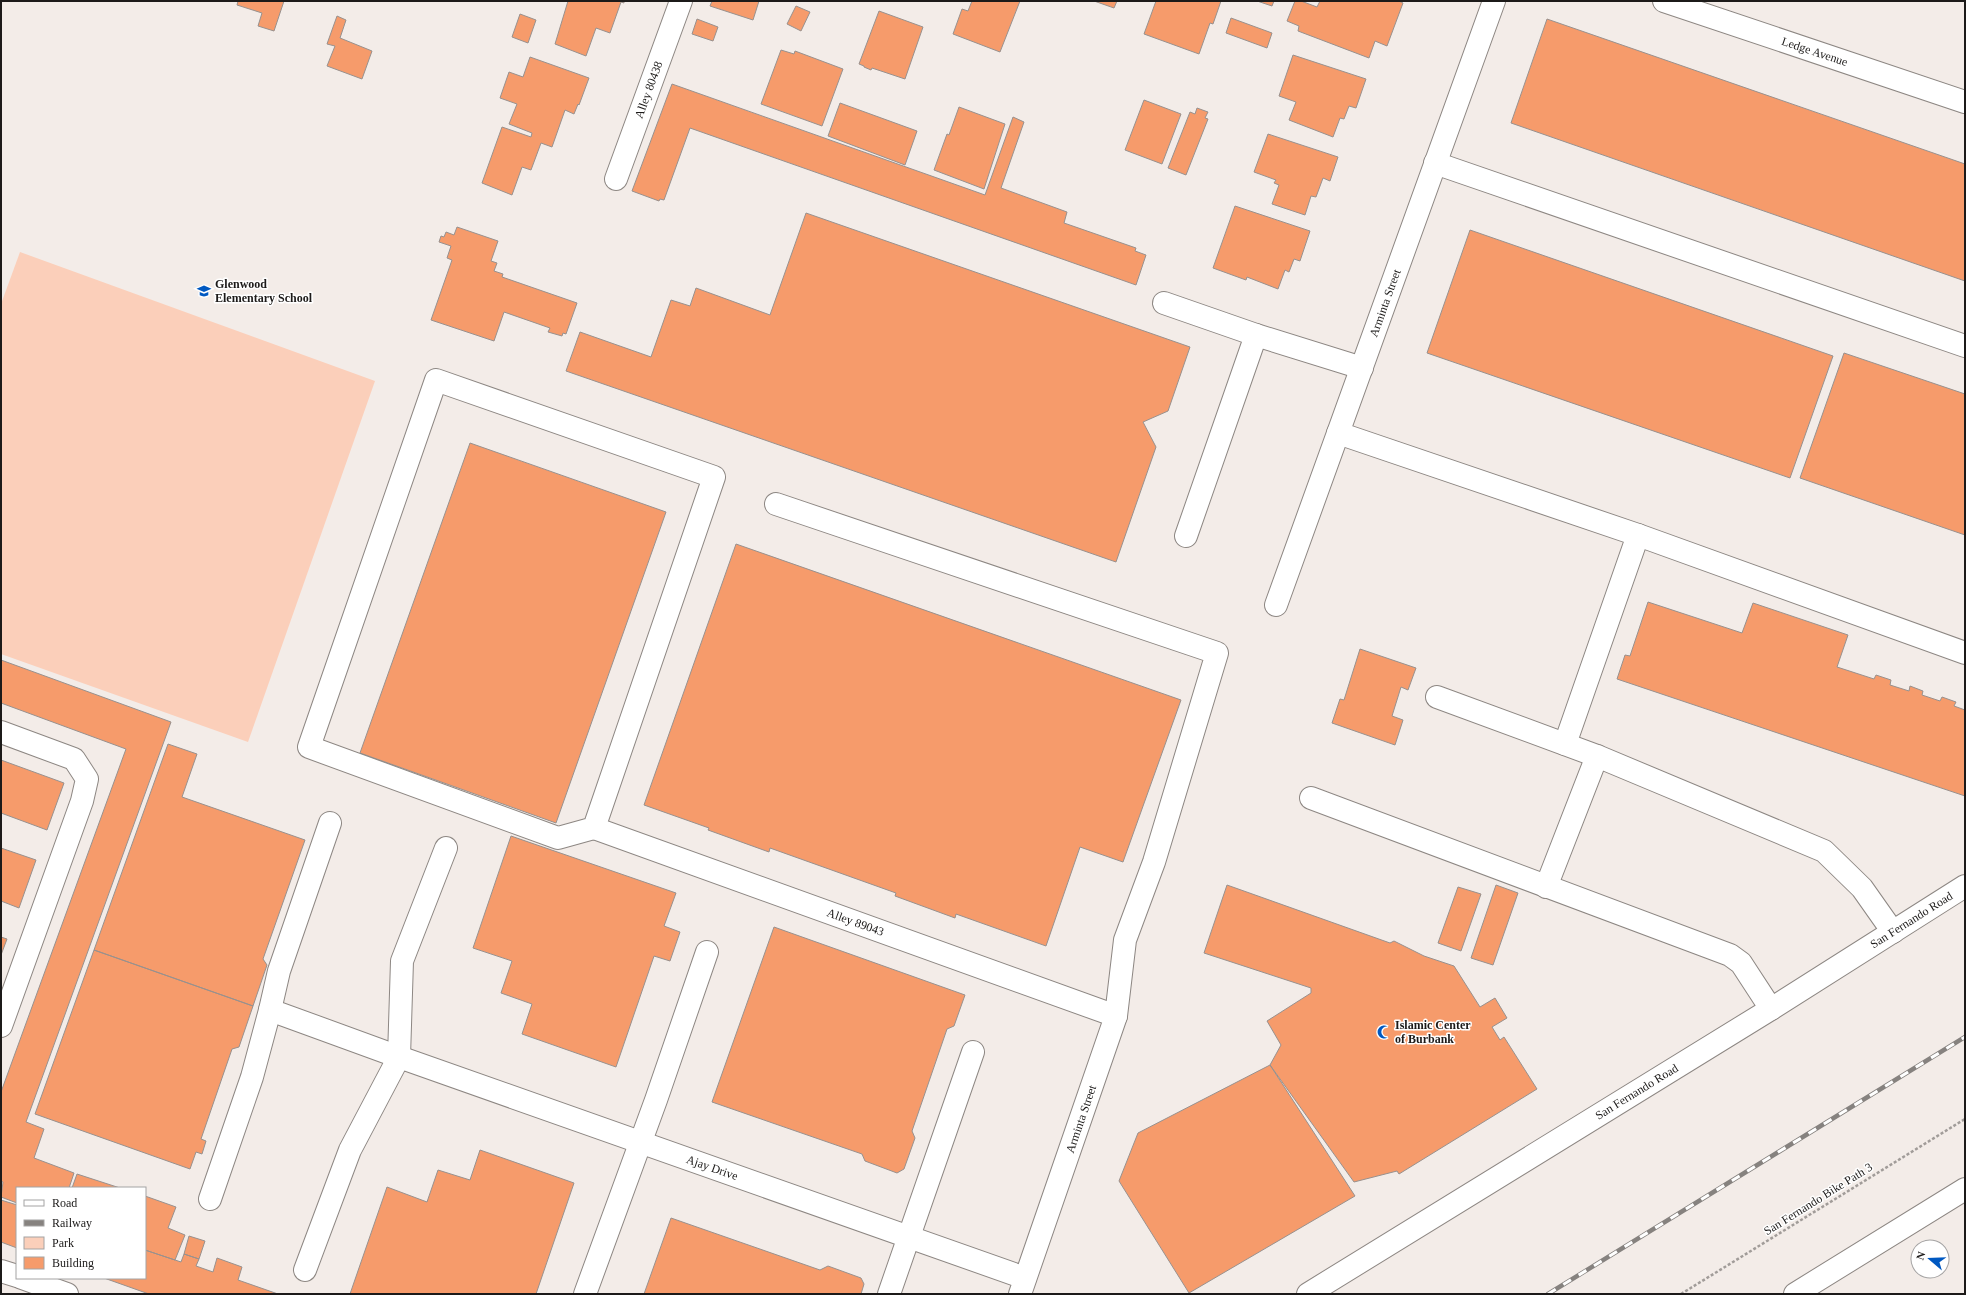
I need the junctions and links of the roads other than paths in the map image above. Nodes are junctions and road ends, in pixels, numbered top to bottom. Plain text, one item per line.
1 (680, 1) edge
2 (1494, 1) edge
3 (1664, 1) edge
4 (1965, 102) edge
5 (1436, 163) junction
6 (616, 179) dead end
7 (1164, 303) dead end
8 (1256, 335) junction
9 (1965, 346) edge
10 (1362, 368) junction
11 (1338, 433) junction
12 (776, 504) dead end
13 (1638, 535) junction
14 (1186, 536) dead end
15 (1276, 605) dead end
16 (1965, 653) edge
17 (1437, 697) dead end
18 (1, 732) edge
19 (1565, 744) junction
20 (1597, 756) junction
21 (1311, 798) dead end
22 (330, 823) dead end
23 (594, 828) junction
24 (446, 848) dead end
25 (1965, 886) edge
26 (1546, 887) junction
27 (1893, 932) junction
28 (707, 952) dead end
29 (1771, 1009) junction
30 (270, 1010) junction
31 (1116, 1016) junction
32 (1, 1026) edge
33 (973, 1052) dead end
34 (399, 1057) junction
35 (640, 1142) junction
36 (1965, 1189) edge
37 (210, 1199) dead end
38 (909, 1236) junction
39 (305, 1270) dead end
40 (1, 1271) edge
41 (16, 1276) edge
42 (25, 1279) edge
43 (1023, 1286) edge
44 (67, 1294) edge
45 (586, 1294) edge
46 (889, 1294) edge
47 (1308, 1294) edge
48 (1795, 1294) edge

1 - 6 street, Alley 80438
2 - 5 street, Arminta Street
3 - 4 street, Ledge Avenue
5 - 9 street
5 - 10 street, Arminta Street
7 - 8 street
8 - 10 street
8 - 14 street
10 - 11 street, Arminta Street
11 - 13 street
11 - 15 street, Arminta Street
12 - 31 street, Arminta Street
13 - 16 street
13 - 19 street
17 - 19 street
18 - 32 street
19 - 20 street
20 - 26 street
20 - 27 street
21 - 26 street
22 - 30 street
23 - 23 street
23 - 31 street, Alley 89043
24 - 34 street
25 - 27 street, San Fernando Road
26 - 29 street
27 - 29 street, San Fernando Road
28 - 35 street
29 - 47 street, San Fernando Road
30 - 34 street, Ajay Drive
30 - 37 street
31 - 43 street, Arminta Street
33 - 38 street
34 - 35 street, Ajay Drive
34 - 39 street
35 - 38 street, Ajay Drive
35 - 45 street
36 - 48 street
38 - 43 street, Ajay Drive
38 - 46 street
40 - 41 street
42 - 44 street

